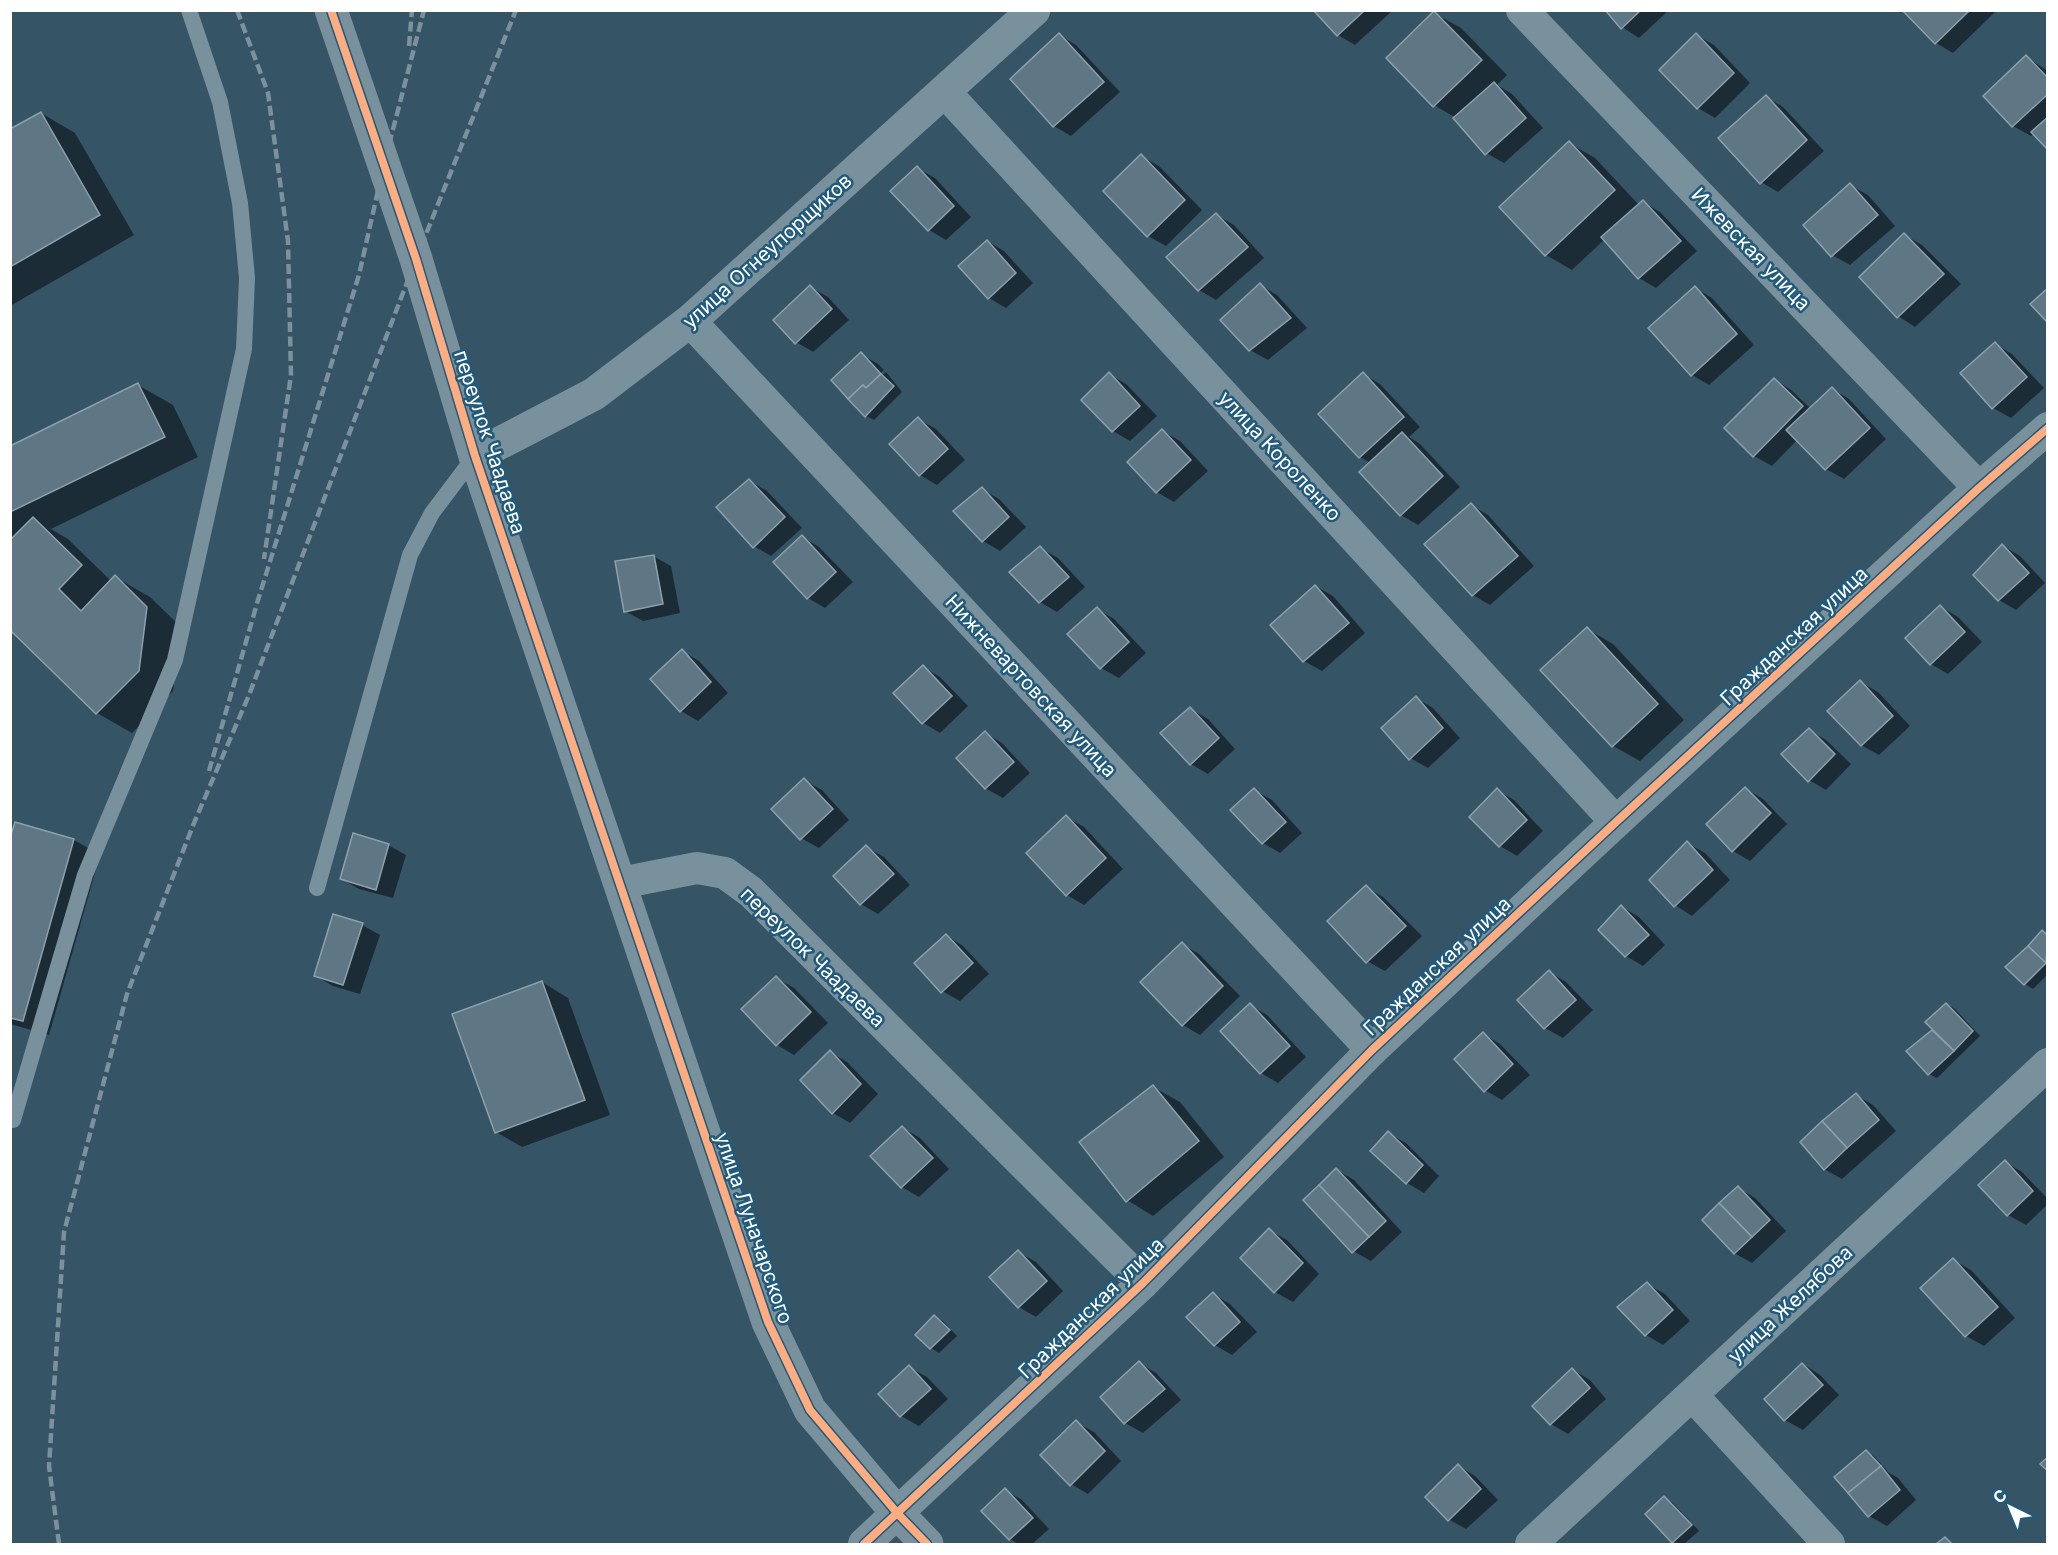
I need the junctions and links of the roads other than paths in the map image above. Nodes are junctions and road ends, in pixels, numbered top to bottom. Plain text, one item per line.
1 (189, 10) edge
2 (331, 10) edge
3 (1034, 10) edge
4 (1522, 10) edge
5 (944, 91) junction
6 (690, 321) junction
7 (2048, 428) edge
8 (475, 456) junction
9 (1979, 488) junction
10 (1616, 822) junction
11 (620, 883) junction
12 (317, 888) dead end
13 (1372, 1050) junction
14 (2048, 1064) edge
15 (12, 1120) edge
16 (1143, 1283) junction
17 (1692, 1395) junction
18 (898, 1514) junction
19 (864, 1545) edge
20 (927, 1545) edge
21 (1531, 1545) edge
22 (1829, 1545) edge

1 - 15 lane
2 - 8 street, переулок Чаадаева
3 - 5 street, улица Огнеупорщиков
4 - 9 street, Ижевская улица
5 - 6 street, улица Огнеупорщиков
5 - 10 street, улица Короленко
6 - 8 street, улица Огнеупорщиков
6 - 13 street, Нижневартовская улица
7 - 9 street, Гражданская улица
8 - 11 street, переулок Чаадаева
8 - 12 lane
9 - 10 street, Гражданская улица
10 - 13 street, Гражданская улица
11 - 16 street, переулок Чаадаева
11 - 18 street, улица Луначарского
13 - 16 street, Гражданская улица
14 - 17 street, улица Желябова
16 - 18 street, Гражданская улица
17 - 21 street, улица Желябова
17 - 22 street
18 - 19 street, Гражданская улица
18 - 20 street, улица Луначарского

